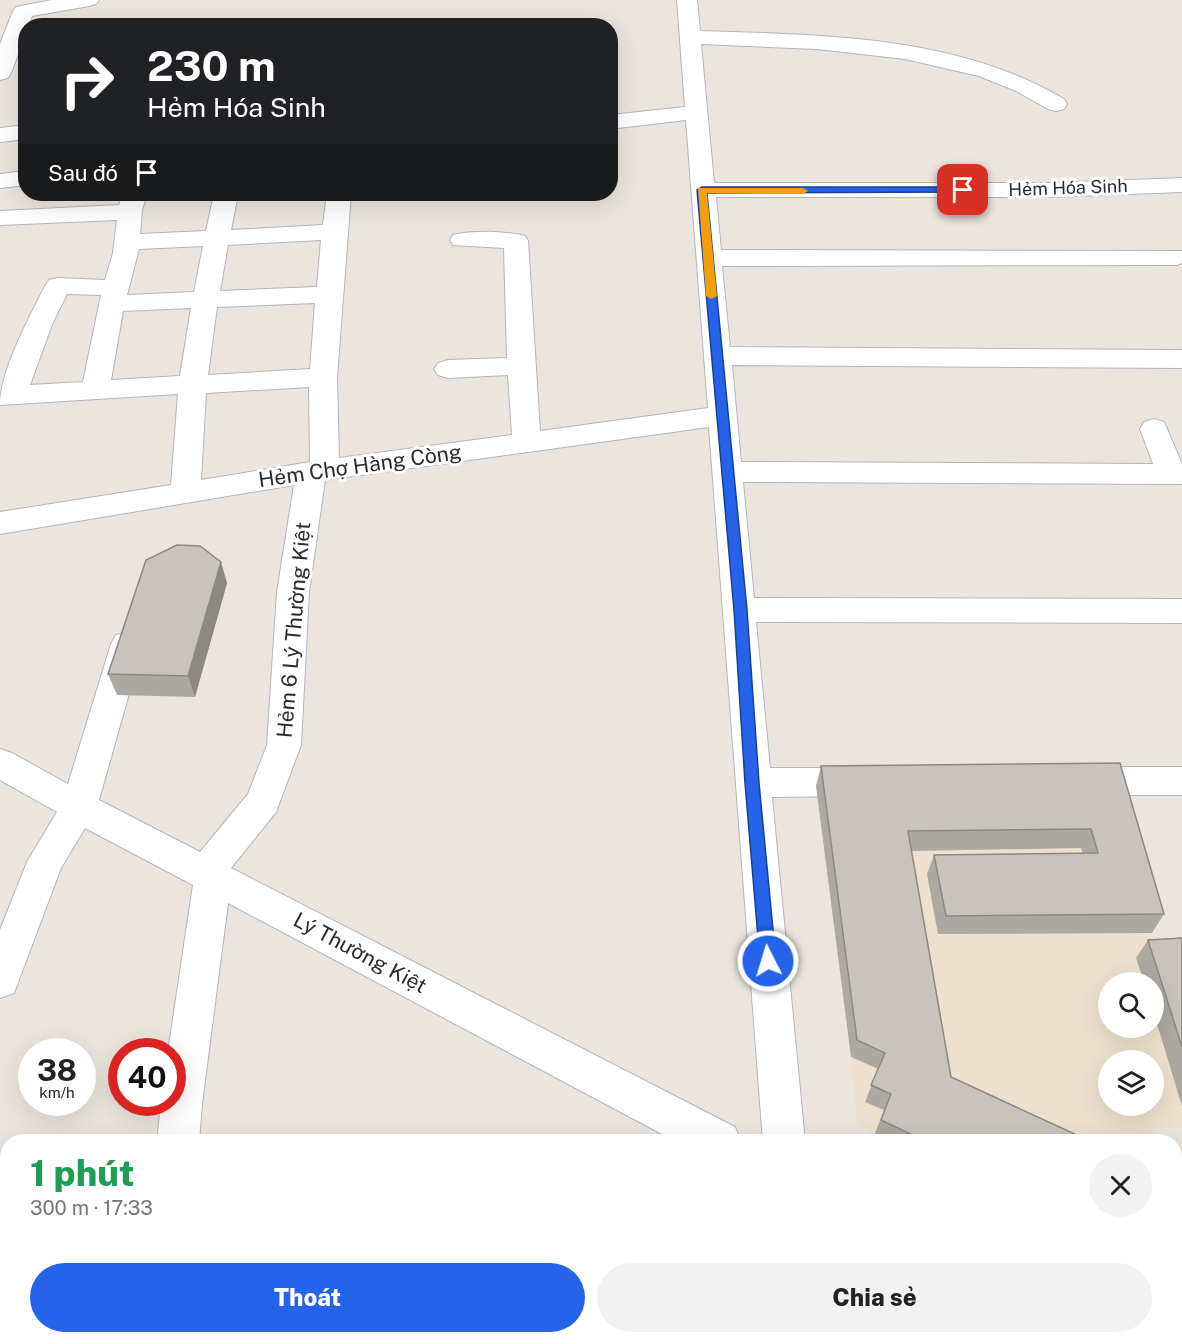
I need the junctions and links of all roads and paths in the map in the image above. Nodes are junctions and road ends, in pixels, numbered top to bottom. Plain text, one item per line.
1 (89, 0) edge
2 (687, 0) edge
3 (20, 18) edge
4 (18, 24) edge
5 (691, 37) junction
6 (0, 73) edge
7 (1056, 104) dead end
8 (697, 112) junction
9 (618, 121) edge
10 (18, 133) edge
11 (0, 135) edge
12 (18, 179) edge
13 (0, 181) edge
14 (1182, 185) edge
15 (702, 190) junction
16 (225, 201) edge
17 (338, 201) edge
18 (133, 203) edge
19 (0, 218) edge
20 (334, 232) junction
21 (217, 237) junction
22 (462, 240) dead end
23 (127, 242) junction
24 (1177, 257) dead end
25 (708, 258) junction
26 (329, 294) junction
27 (114, 296) junction
28 (205, 300) junction
29 (716, 356) junction
30 (1182, 359) edge
31 (521, 366) junction
32 (448, 369) dead end
33 (323, 377) junction
34 (194, 384) junction
35 (95, 390) junction
36 (6, 396) edge
37 (721, 416) junction
38 (1154, 429) dead end
39 (527, 442) junction
40 (318, 471) junction
41 (726, 472) junction
42 (1179, 475) edge
43 (185, 493) junction
44 (0, 523) edge
45 (740, 610) junction
46 (1182, 611) edge
47 (135, 618) edge
48 (0, 763) edge
49 (1182, 780) edge
50 (1051, 781) edge
51 (895, 782) edge
52 (752, 783) junction
53 (79, 807) junction
54 (209, 874) junction
55 (0, 980) edge
56 (179, 1134) edge
57 (705, 1134) edge
58 (783, 1134) edge

1 - 3 street
2 - 5 street
4 - 6 street
5 - 7 street
5 - 8 street
8 - 9 street
8 - 15 street
10 - 11 street
12 - 13 street
14 - 15 street, Hẻm Hóa Sinh
15 - 25 street
16 - 21 street
17 - 20 street, Hẻm 6 Lý Thường Kiệt
18 - 19 street
18 - 23 street
20 - 21 street
20 - 26 street, Hẻm 6 Lý Thường Kiệt
21 - 23 street
21 - 28 street
22 - 31 street
23 - 27 street
24 - 25 street
25 - 29 street
26 - 28 street
26 - 33 street, Hẻm 6 Lý Thường Kiệt
27 - 28 street
27 - 35 street
27 - 36 street
28 - 34 street
29 - 30 street
29 - 37 street
31 - 32 street
31 - 39 street
33 - 34 street
33 - 40 street, Hẻm 6 Lý Thường Kiệt
34 - 35 street
34 - 43 street
35 - 36 street
37 - 39 street, Hẻm Chợ Hàng Còng
37 - 41 street
38 - 42 street
39 - 40 street, Hẻm Chợ Hàng Còng
40 - 43 street, Hẻm Chợ Hàng Còng
40 - 54 street, Hẻm 6 Lý Thường Kiệt
41 - 42 street
41 - 45 street
43 - 44 street, Hẻm Chợ Hàng Còng
45 - 46 street
45 - 52 street
47 - 53 street
48 - 53 street, Lý Thường Kiệt
49 - 50 street
51 - 52 street
52 - 58 street
53 - 54 street, Lý Thường Kiệt
53 - 55 street
54 - 56 street
54 - 57 street, Lý Thường Kiệt

